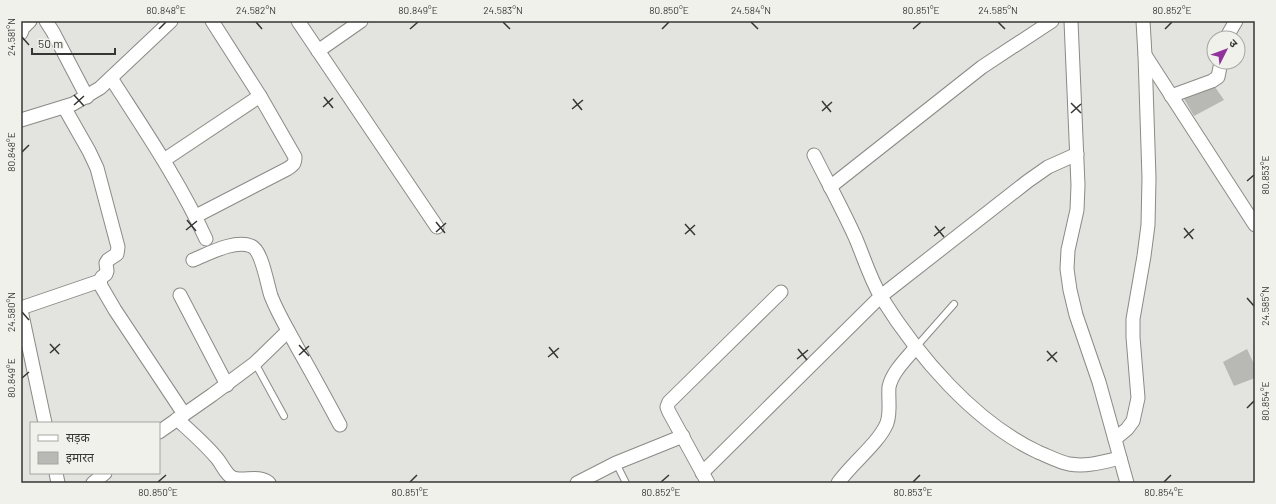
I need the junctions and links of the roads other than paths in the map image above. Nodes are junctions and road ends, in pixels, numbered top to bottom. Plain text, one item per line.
1 (30, 21) edge
2 (46, 21) edge
3 (171, 21) edge
4 (212, 21) edge
5 (298, 21) edge
6 (361, 21) edge
7 (1052, 21) edge
8 (1071, 21) edge
9 (1143, 21) edge
10 (1236, 21) edge
11 (1231, 30) edge
12 (21, 33) edge
13 (318, 51) junction
14 (1145, 55) junction
15 (1219, 70) edge
16 (111, 78) junction
17 (260, 96) junction
18 (1171, 96) junction
19 (87, 97) junction
20 (64, 107) junction
21 (21, 120) edge
22 (1077, 154) junction
23 (814, 155) dead end
24 (164, 160) junction
25 (830, 187) junction
26 (196, 216) junction
27 (1255, 225) edge
28 (437, 226) dead end
29 (206, 239) dead end
30 (193, 260) dead end
31 (100, 281) junction
32 (781, 292) dead end
33 (180, 295) dead end
34 (881, 296) junction
35 (954, 304) dead end
36 (21, 309) edge
37 (288, 331) junction
38 (916, 347) junction
39 (255, 364) junction
40 (227, 385) junction
41 (284, 416) dead end
42 (181, 417) junction
43 (45, 422) edge
44 (340, 425) dead end
45 (160, 431) edge
46 (683, 436) junction
47 (1115, 439) junction
48 (1120, 458) junction
49 (616, 463) junction
50 (104, 474) edge
51 (705, 478) edge
52 (93, 483) edge
53 (269, 483) edge
54 (577, 483) edge
55 (626, 483) edge
56 (838, 483) edge
57 (1127, 483) edge

1 - 12 street
2 - 19 street
3 - 16 street
4 - 17 street
5 - 13 street
6 - 13 street
7 - 25 street
8 - 22 street
9 - 14 street
10 - 11 street
13 - 28 street
14 - 18 street
14 - 47 street
15 - 18 street
16 - 19 street
16 - 24 street
17 - 24 street
17 - 26 street
18 - 27 street
19 - 20 street
20 - 21 street
20 - 31 street
22 - 34 street
22 - 47 street
23 - 25 street
24 - 26 street
25 - 34 street
26 - 29 street
30 - 37 street
31 - 36 street
31 - 42 street
32 - 46 street
33 - 40 street
34 - 38 street
34 - 51 street
35 - 38 lane
36 - 43 street
37 - 39 street
37 - 44 street
38 - 48 street
38 - 56 street
39 - 40 street
39 - 41 lane
40 - 42 street
42 - 45 street
42 - 53 street
46 - 49 street
46 - 51 street
47 - 48 street
48 - 57 street
49 - 54 street
49 - 55 lane
50 - 52 street

